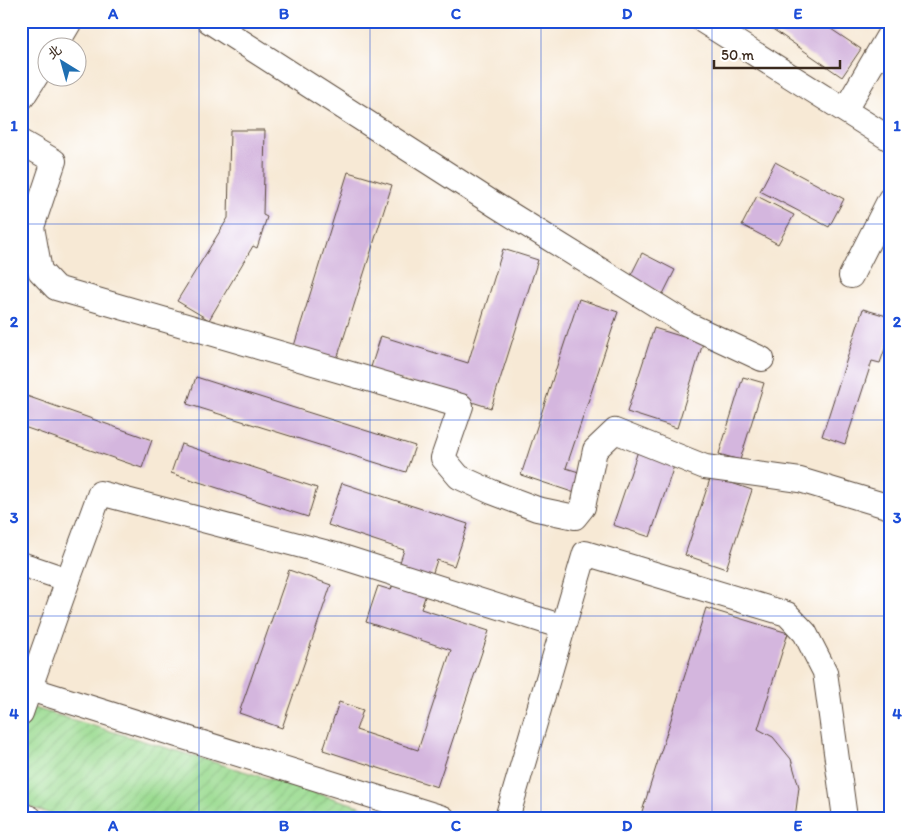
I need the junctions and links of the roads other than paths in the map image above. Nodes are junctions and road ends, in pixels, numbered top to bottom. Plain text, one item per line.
1 (46, 21) edge
2 (68, 21) edge
3 (209, 21) edge
4 (703, 21) edge
5 (890, 33) edge
6 (58, 38) edge
7 (21, 63) edge
8 (38, 70) edge
9 (21, 96) edge
10 (845, 110) junction
11 (890, 139) edge
12 (21, 142) edge
13 (890, 199) edge
14 (851, 276) dead end
15 (762, 359) dead end
16 (890, 507) edge
17 (21, 564) edge
18 (68, 580) junction
19 (563, 627) junction
20 (30, 689) junction
21 (21, 714) edge
22 (21, 815) edge
23 (30, 818) edge
24 (443, 818) edge
25 (506, 818) edge
26 (845, 818) edge

1 - 7 main road
2 - 6 main road
3 - 15 street
4 - 10 street
5 - 10 street
8 - 9 main road
10 - 11 street
12 - 16 street
13 - 14 street
17 - 18 street
18 - 19 street
18 - 20 street
19 - 25 street
19 - 26 street
20 - 21 street
20 - 24 street
22 - 23 street

